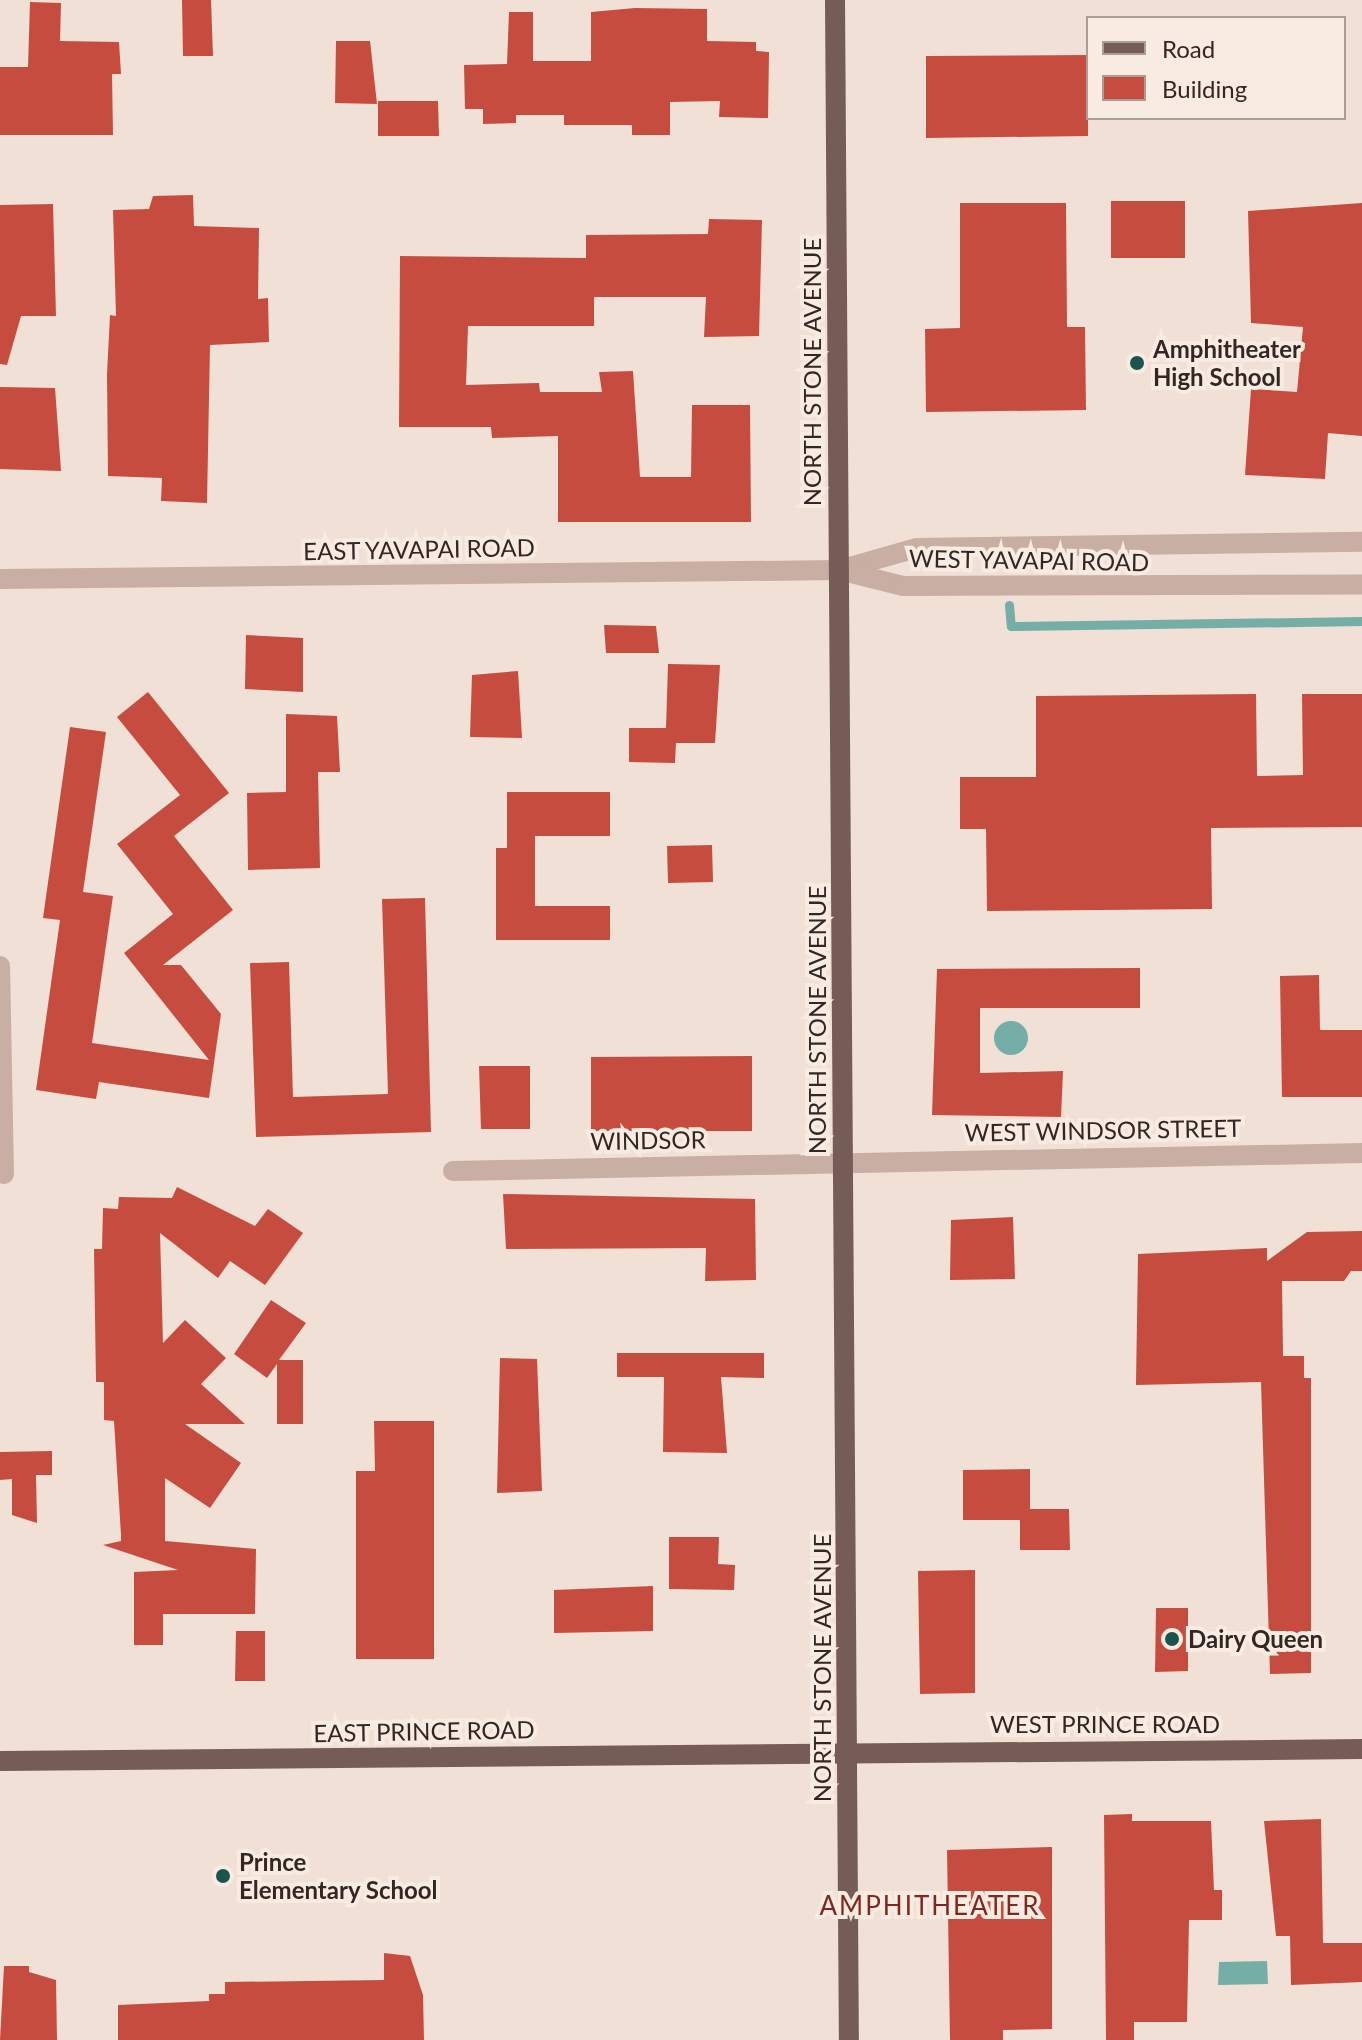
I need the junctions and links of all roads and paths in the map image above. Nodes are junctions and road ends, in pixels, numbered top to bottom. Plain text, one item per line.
1 (835, 0) edge
2 (1362, 542) edge
3 (839, 570) junction
4 (0, 579) edge
5 (1362, 584) edge
6 (0, 966) edge
7 (1362, 1153) edge
8 (844, 1161) junction
9 (453, 1171) dead end
10 (4, 1174) dead end
11 (1362, 1749) edge
12 (848, 1752) junction
13 (0, 1761) edge
14 (849, 2040) edge

1 - 3 main road, NORTH STONE AVENUE
2 - 3 street, WEST YAVAPAI ROAD
3 - 4 street, EAST YAVAPAI ROAD
3 - 5 street, WEST YAVAPAI ROAD
3 - 8 main road, NORTH STONE AVENUE
6 - 10 street
7 - 8 street, WEST WINDSOR STREET
8 - 9 street, WINDSOR
8 - 12 main road, NORTH STONE AVENUE
11 - 12 main road, WEST PRINCE ROAD
12 - 13 main road, EAST PRINCE ROAD
12 - 14 main road, NORTH STONE AVENUE

